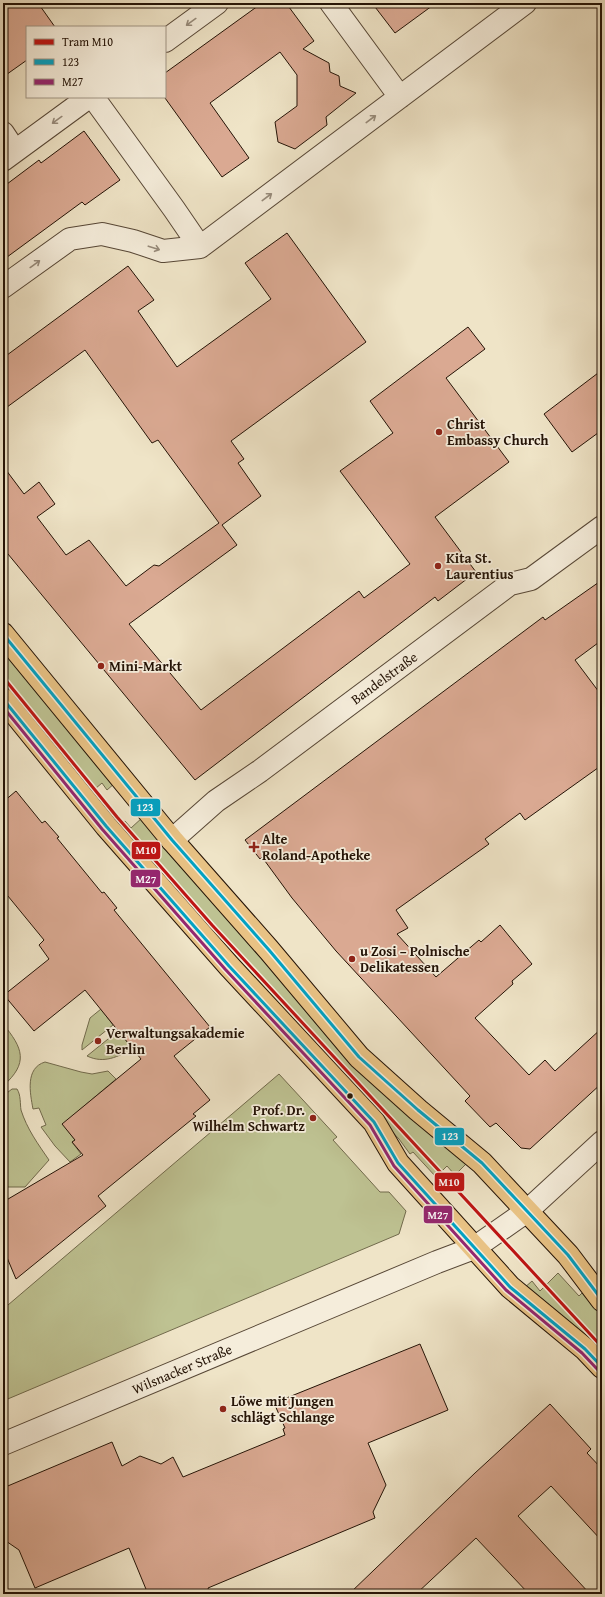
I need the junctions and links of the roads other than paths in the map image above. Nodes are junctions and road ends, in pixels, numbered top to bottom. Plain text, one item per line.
1 (217, 3) edge
2 (331, 3) edge
3 (525, 3) edge
4 (166, 40) edge
5 (400, 97) junction
6 (87, 98) edge
7 (93, 98) edge
8 (7, 148) edge
9 (200, 247) junction
10 (3, 287) edge
11 (602, 527) edge
12 (3, 634) edge
13 (3, 698) edge
14 (172, 840) junction
15 (602, 1142) edge
16 (527, 1211) junction
17 (474, 1248) junction
18 (602, 1300) edge
19 (602, 1367) edge
20 (3, 1444) edge

1 -> 4 street
2 - 5 street
3 - 5 street
9 -> 5 street
6 -> 8 street
7 - 9 street
10 -> 9 street
11 - 14 street, Bandelstraße
12 - 14 main road
13 - 17 main road
14 - 16 main road
15 - 16 street, Wilsnacker Straße
16 - 17 street, Wilsnacker Straße
16 - 18 main road
17 - 19 main road
17 - 20 street, Wilsnacker Straße

